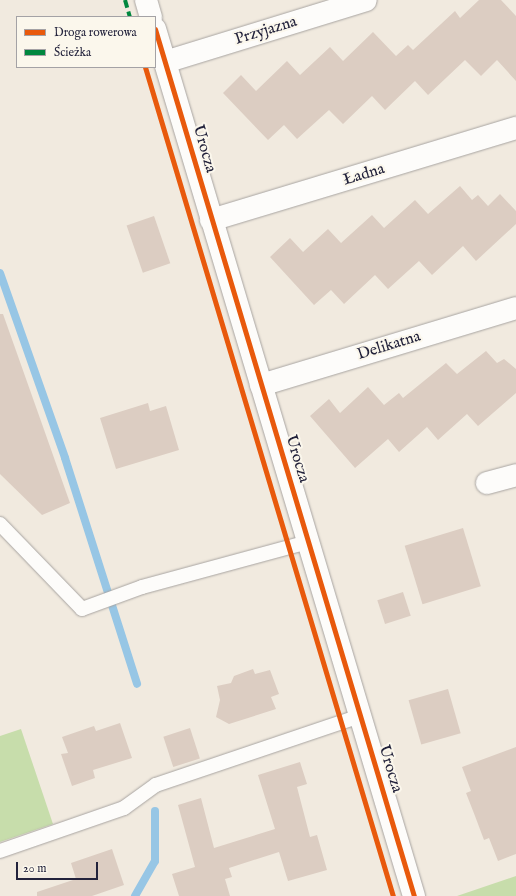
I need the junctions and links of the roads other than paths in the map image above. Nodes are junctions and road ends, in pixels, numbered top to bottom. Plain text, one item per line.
1 (146, 0) edge
2 (366, 0) edge
3 (151, 16) edge
4 (156, 32) edge
5 (165, 62) junction
6 (516, 128) edge
7 (211, 220) junction
8 (516, 308) edge
9 (261, 385) junction
10 (516, 475) edge
11 (487, 483) dead end
12 (0, 524) edge
13 (308, 542) junction
14 (360, 716) junction
15 (0, 851) edge
16 (414, 896) edge

1 - 3 street
2 - 5 street, Przyjazna
4 - 5 street, Urocza
5 - 7 street, Urocza
6 - 7 street, Ładna
7 - 9 street, Urocza
8 - 9 street, Delikatna
9 - 13 street, Urocza
10 - 11 street
12 - 13 lane
13 - 14 street, Urocza
14 - 15 lane
14 - 16 street, Urocza

